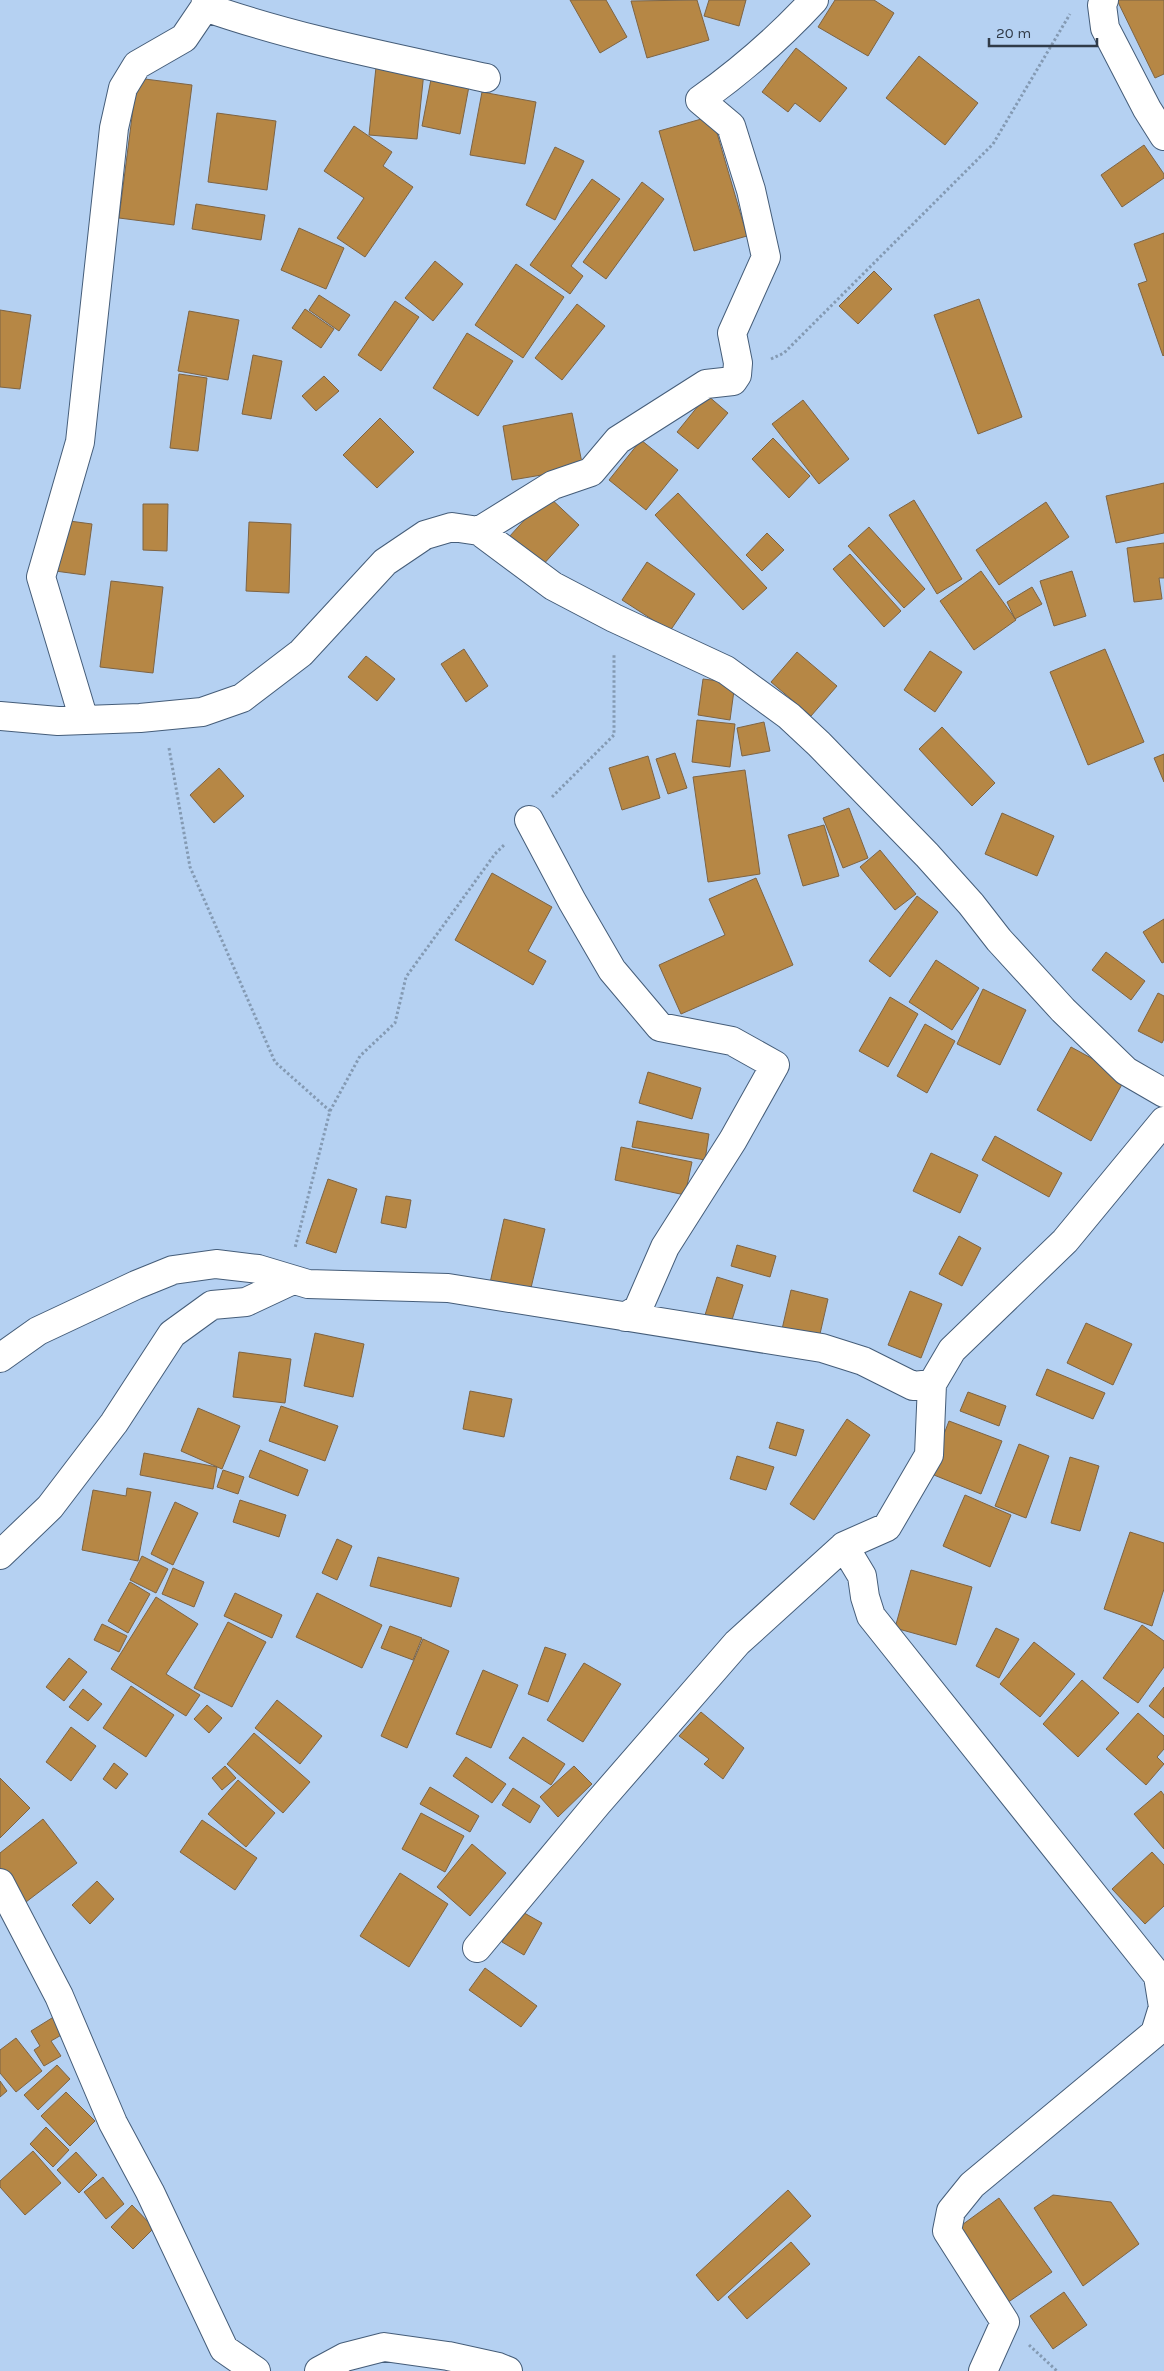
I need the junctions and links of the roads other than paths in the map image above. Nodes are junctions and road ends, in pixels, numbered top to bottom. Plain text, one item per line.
1 (814, 0) edge
2 (1103, 2) edge
3 (205, 4) edge
4 (486, 78) dead end
5 (1164, 136) edge
6 (480, 531) junction
7 (0, 716) edge
8 (84, 720) junction
9 (528, 820) road end
10 (1164, 1093) edge
11 (1164, 1121) edge
12 (293, 1280) junction
13 (625, 1317) junction
14 (0, 1358) edge
15 (932, 1384) junction
16 (844, 1546) junction
17 (0, 1555) edge
18 (0, 1883) edge
19 (477, 1948) dead end
20 (256, 2371) edge
21 (320, 2371) edge
22 (508, 2371) edge
23 (983, 2371) edge

1 - 6 street
2 - 5 street
3 - 4 street
3 - 8 street
6 - 8 street
6 - 10 street
7 - 8 street
9 - 13 street
11 - 15 street
12 - 13 street
12 - 14 street
12 - 17 street
13 - 15 street
15 - 16 street
16 - 19 street
16 - 23 street
18 - 20 street
21 - 22 street

